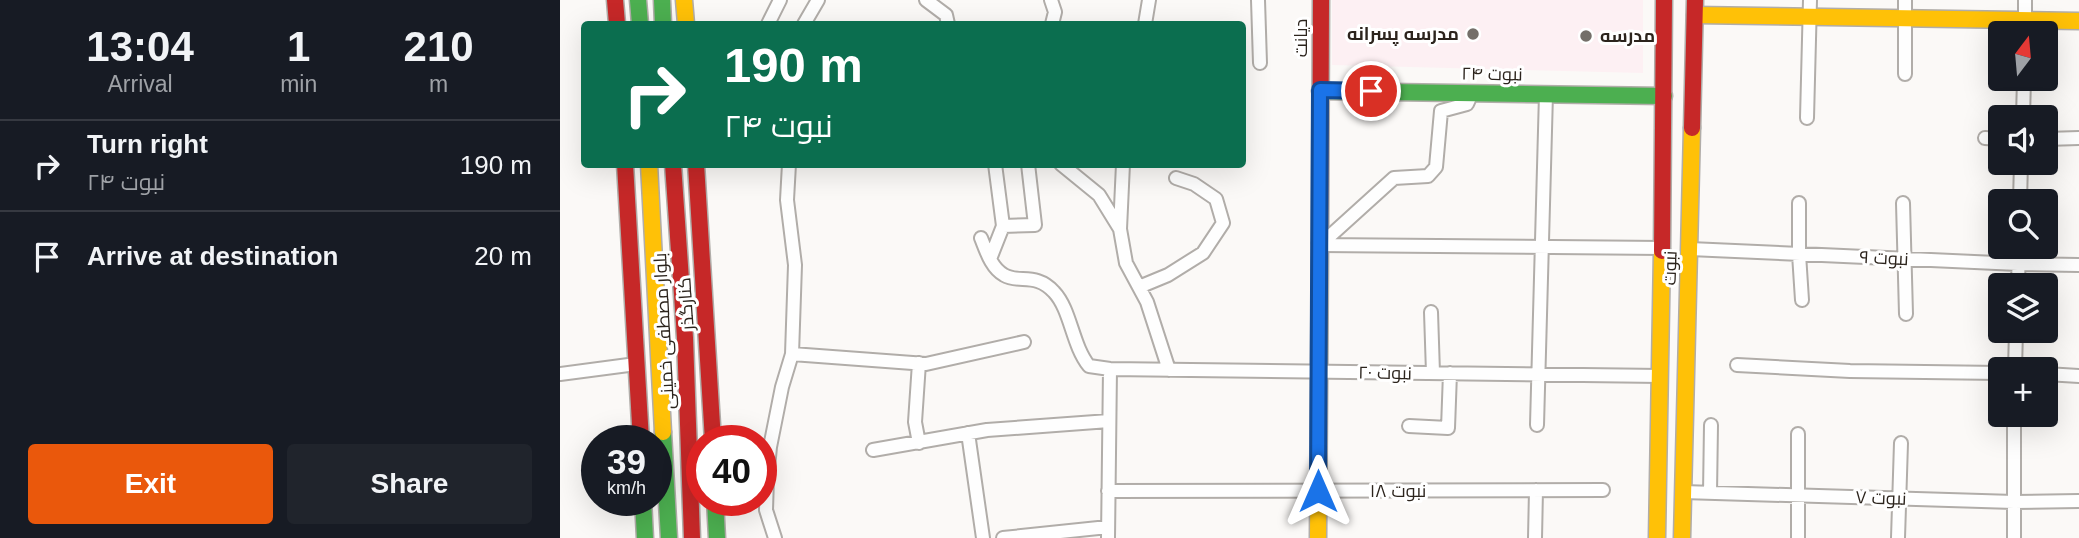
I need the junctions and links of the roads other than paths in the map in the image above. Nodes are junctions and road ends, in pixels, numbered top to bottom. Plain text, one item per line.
1 (615, 0) edge
2 (638, 0) edge
3 (662, 0) edge
4 (684, 0) edge
5 (780, 0) edge
6 (818, 0) edge
7 (926, 0) edge
8 (1051, 0) edge
9 (1149, 0) edge
10 (1258, 0) edge
11 (1321, 0) edge
12 (1664, 0) edge
13 (1905, 0) edge
14 (2025, 0) edge
15 (1695, 7) edge
16 (1810, 8) edge
17 (1905, 18) junction
18 (617, 21) edge
19 (640, 21) edge
20 (663, 21) edge
21 (686, 21) edge
22 (770, 21) edge
23 (806, 21) edge
24 (947, 21) edge
25 (1053, 21) edge
26 (1146, 21) edge
27 (2025, 21) edge
28 (2079, 21) edge
29 (2058, 23) edge
30 (1988, 24) edge
31 (1259, 63) dead end
32 (1905, 74) dead end
33 (1320, 90) junction
34 (1472, 93) junction
35 (1546, 94) junction
36 (1664, 96) junction
37 (1807, 118) dead end
38 (1985, 138) dead end
39 (1988, 138) edge
40 (2079, 138) edge
41 (2058, 139) edge
42 (625, 168) edge
43 (649, 168) edge
44 (673, 168) edge
45 (697, 168) edge
46 (789, 168) edge
47 (996, 168) edge
48 (1028, 168) edge
49 (1066, 168) edge
50 (1123, 168) edge
51 (1177, 178) dead end
52 (1903, 203) dead end
53 (1799, 204) dead end
54 (1003, 226) junction
55 (1120, 229) junction
56 (981, 238) dead end
57 (1320, 245) junction
58 (1543, 247) junction
59 (1663, 248) junction
60 (1690, 249) junction
61 (1799, 254) junction
62 (990, 259) junction
63 (1905, 259) junction
64 (2018, 259) edge
65 (2018, 264) junction
66 (2079, 265) edge
67 (2018, 273) edge
68 (1139, 287) junction
69 (1802, 300) dead end
70 (1431, 312) dead end
71 (1906, 314) dead end
72 (1024, 342) dead end
73 (792, 354) junction
74 (919, 363) junction
75 (636, 364) junction
76 (1737, 365) dead end
77 (1110, 369) junction
78 (1169, 370) junction
79 (1319, 372) junction
80 (1433, 373) junction
81 (1450, 373) junction
82 (1988, 373) edge
83 (560, 374) edge
84 (1538, 374) junction
85 (2058, 375) edge
86 (1661, 376) junction
87 (2079, 376) edge
88 (1109, 421) junction
89 (640, 425) edge
90 (712, 425) edge
91 (1537, 425) dead end
92 (1711, 425) dead end
93 (1409, 426) dead end
94 (2014, 427) edge
95 (968, 433) junction
96 (1798, 434) dead end
97 (919, 443) junction
98 (1901, 443) dead end
99 (873, 450) dead end
100 (1536, 490) junction
101 (1603, 490) dead end
102 (1108, 491) junction
103 (1318, 491) junction
104 (1683, 492) junction
105 (1710, 493) junction
106 (1797, 495) junction
107 (1899, 498) junction
108 (2079, 501) edge
109 (2014, 502) junction
110 (644, 516) edge
111 (716, 516) edge
112 (1108, 532) edge
113 (645, 538) edge
114 (669, 538) edge
115 (692, 538) edge
116 (717, 538) edge
117 (775, 538) edge
118 (983, 538) edge
119 (1003, 538) edge
120 (1318, 538) edge
121 (1535, 538) edge
122 (1657, 538) edge
123 (1682, 538) edge
124 (1798, 538) edge
125 (1898, 538) edge
126 (2014, 538) edge

1 - 18 street
2 - 19 street
3 - 20 street
4 - 21 street
5 - 22 street
6 - 23 street
7 - 24 street
8 - 25 street
9 - 26 street
10 - 31 street
11 - 33 street, دیانت
12 - 36 street, نبوت
13 - 17 street
14 - 27 street
15 - 16 street
15 - 60 street, نبوت
16 - 17 street
16 - 37 street
17 - 30 street
17 - 32 street
28 - 29 street
33 - 34 street, نبوت ۲۴
33 - 57 street, دیانت
34 - 35 street, نبوت ۲۴
34 - 57 street
35 - 36 street, نبوت ۲۴
35 - 58 street
36 - 59 street, نبوت
38 - 39 street
40 - 41 street
42 - 75 street
43 - 114 street, بلوار مصطفی خمینی
44 - 115 street, بلوار مصطفی خمینی
45 - 90 street, کنارگذر
46 - 73 street
47 - 54 street
48 - 54 street
49 - 55 street
50 - 55 street
51 - 68 street
52 - 63 street
53 - 61 street
54 - 62 street
55 - 68 street
56 - 62 street
57 - 58 street
57 - 79 street, دیانت
58 - 59 street
58 - 84 street
59 - 60 street
59 - 86 street, نبوت
60 - 61 street, نبوت ۹
60 - 104 street, نبوت
61 - 63 street, نبوت ۹
61 - 69 street
62 - 77 street
63 - 65 street, نبوت ۹
63 - 71 street
64 - 65 street
65 - 66 street, نبوت ۹
65 - 67 street
68 - 78 street
70 - 80 street
72 - 74 street
73 - 74 street
73 - 117 street
74 - 97 street
75 - 83 street
75 - 89 street
76 - 82 street
77 - 78 street, نبوت ۲۰
77 - 88 street
78 - 79 street, نبوت ۲۰
79 - 80 street, نبوت ۲۰
79 - 103 street, دیانت
80 - 81 street, نبوت ۲۰
81 - 84 street, نبوت ۲۰
81 - 93 street
84 - 86 street, نبوت ۲۰
84 - 91 street
85 - 87 street
86 - 122 street, نبوت
88 - 95 street
88 - 102 street
92 - 105 street
94 - 109 street
95 - 97 street
95 - 118 street
96 - 106 street
97 - 99 street
98 - 107 street
100 - 101 street, نبوت ۱۸
100 - 103 street, نبوت ۱۸
100 - 121 street
102 - 103 street, نبوت ۱۸
102 - 112 street
103 - 120 street, دیانت
104 - 105 street, نبوت ۷
104 - 123 street, نبوت
105 - 106 street, نبوت ۷
106 - 107 street, نبوت ۷
106 - 124 street
107 - 109 street, نبوت ۷
107 - 125 street
108 - 109 street, نبوت ۷
109 - 126 street
110 - 113 street
111 - 116 street
112 - 119 street

